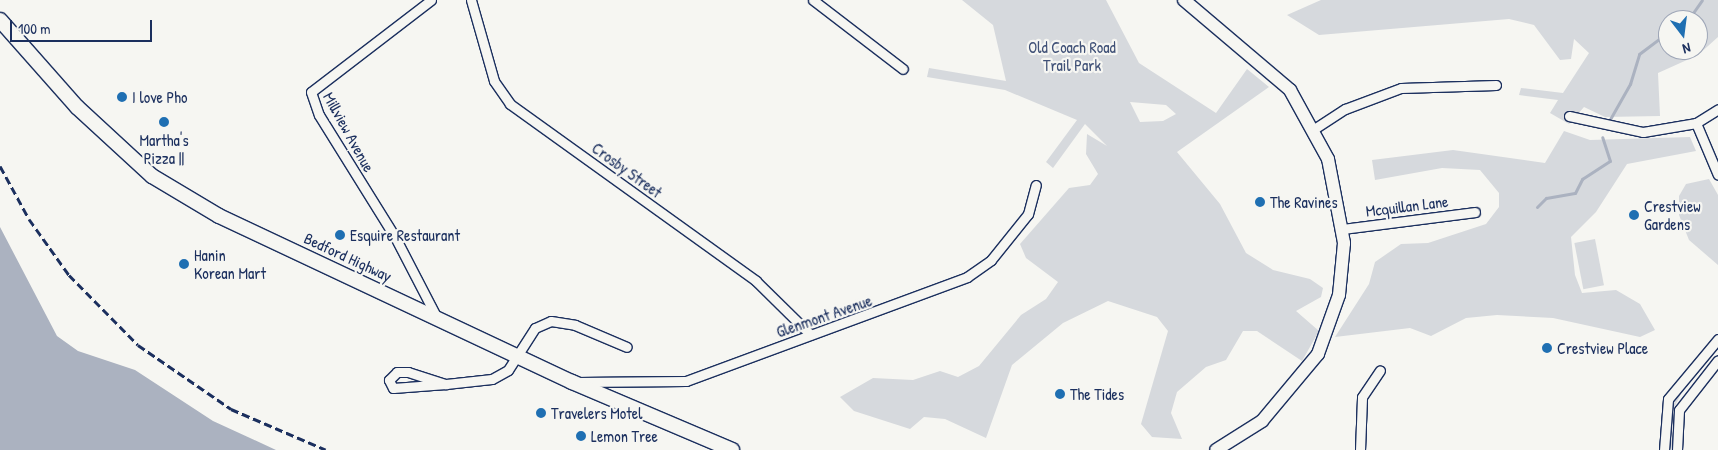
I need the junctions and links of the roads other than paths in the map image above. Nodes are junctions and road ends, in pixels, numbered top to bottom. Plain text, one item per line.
1 (431, 0) edge
2 (471, 0) edge
3 (813, 0) edge
4 (1184, 0) edge
5 (0, 20) edge
6 (904, 69) dead end
7 (1496, 85) dead end
8 (1718, 109) edge
9 (1569, 116) dead end
10 (1696, 123) junction
11 (1314, 129) junction
12 (1718, 175) edge
13 (1036, 185) dead end
14 (1475, 212) dead end
15 (1343, 229) junction
16 (437, 318) junction
17 (810, 334) junction
18 (1718, 339) edge
19 (627, 347) dead end
20 (518, 356) junction
21 (1718, 360) edge
22 (1380, 370) dead end
23 (572, 382) junction
24 (446, 384) junction
25 (732, 450) edge
26 (1216, 450) edge
27 (1360, 450) edge
28 (1664, 450) edge
29 (1676, 450) edge

1 - 16 street, Millview Avenue
2 - 17 street, Crosby Street
3 - 6 street
4 - 11 street
5 - 16 main road, Bedford Highway
7 - 11 street
8 - 10 street
9 - 10 street
10 - 12 street
11 - 15 street
13 - 17 street, Glenmont Avenue
14 - 15 street, Mcquillan Lane
15 - 26 street
16 - 20 main road, Bedford Highway
17 - 23 street, Glenmont Avenue
18 - 28 street
19 - 20 street
20 - 23 main road, Bedford Highway
20 - 24 street
21 - 29 street
22 - 27 street
23 - 25 main road, Bedford Highway
24 - 24 street

